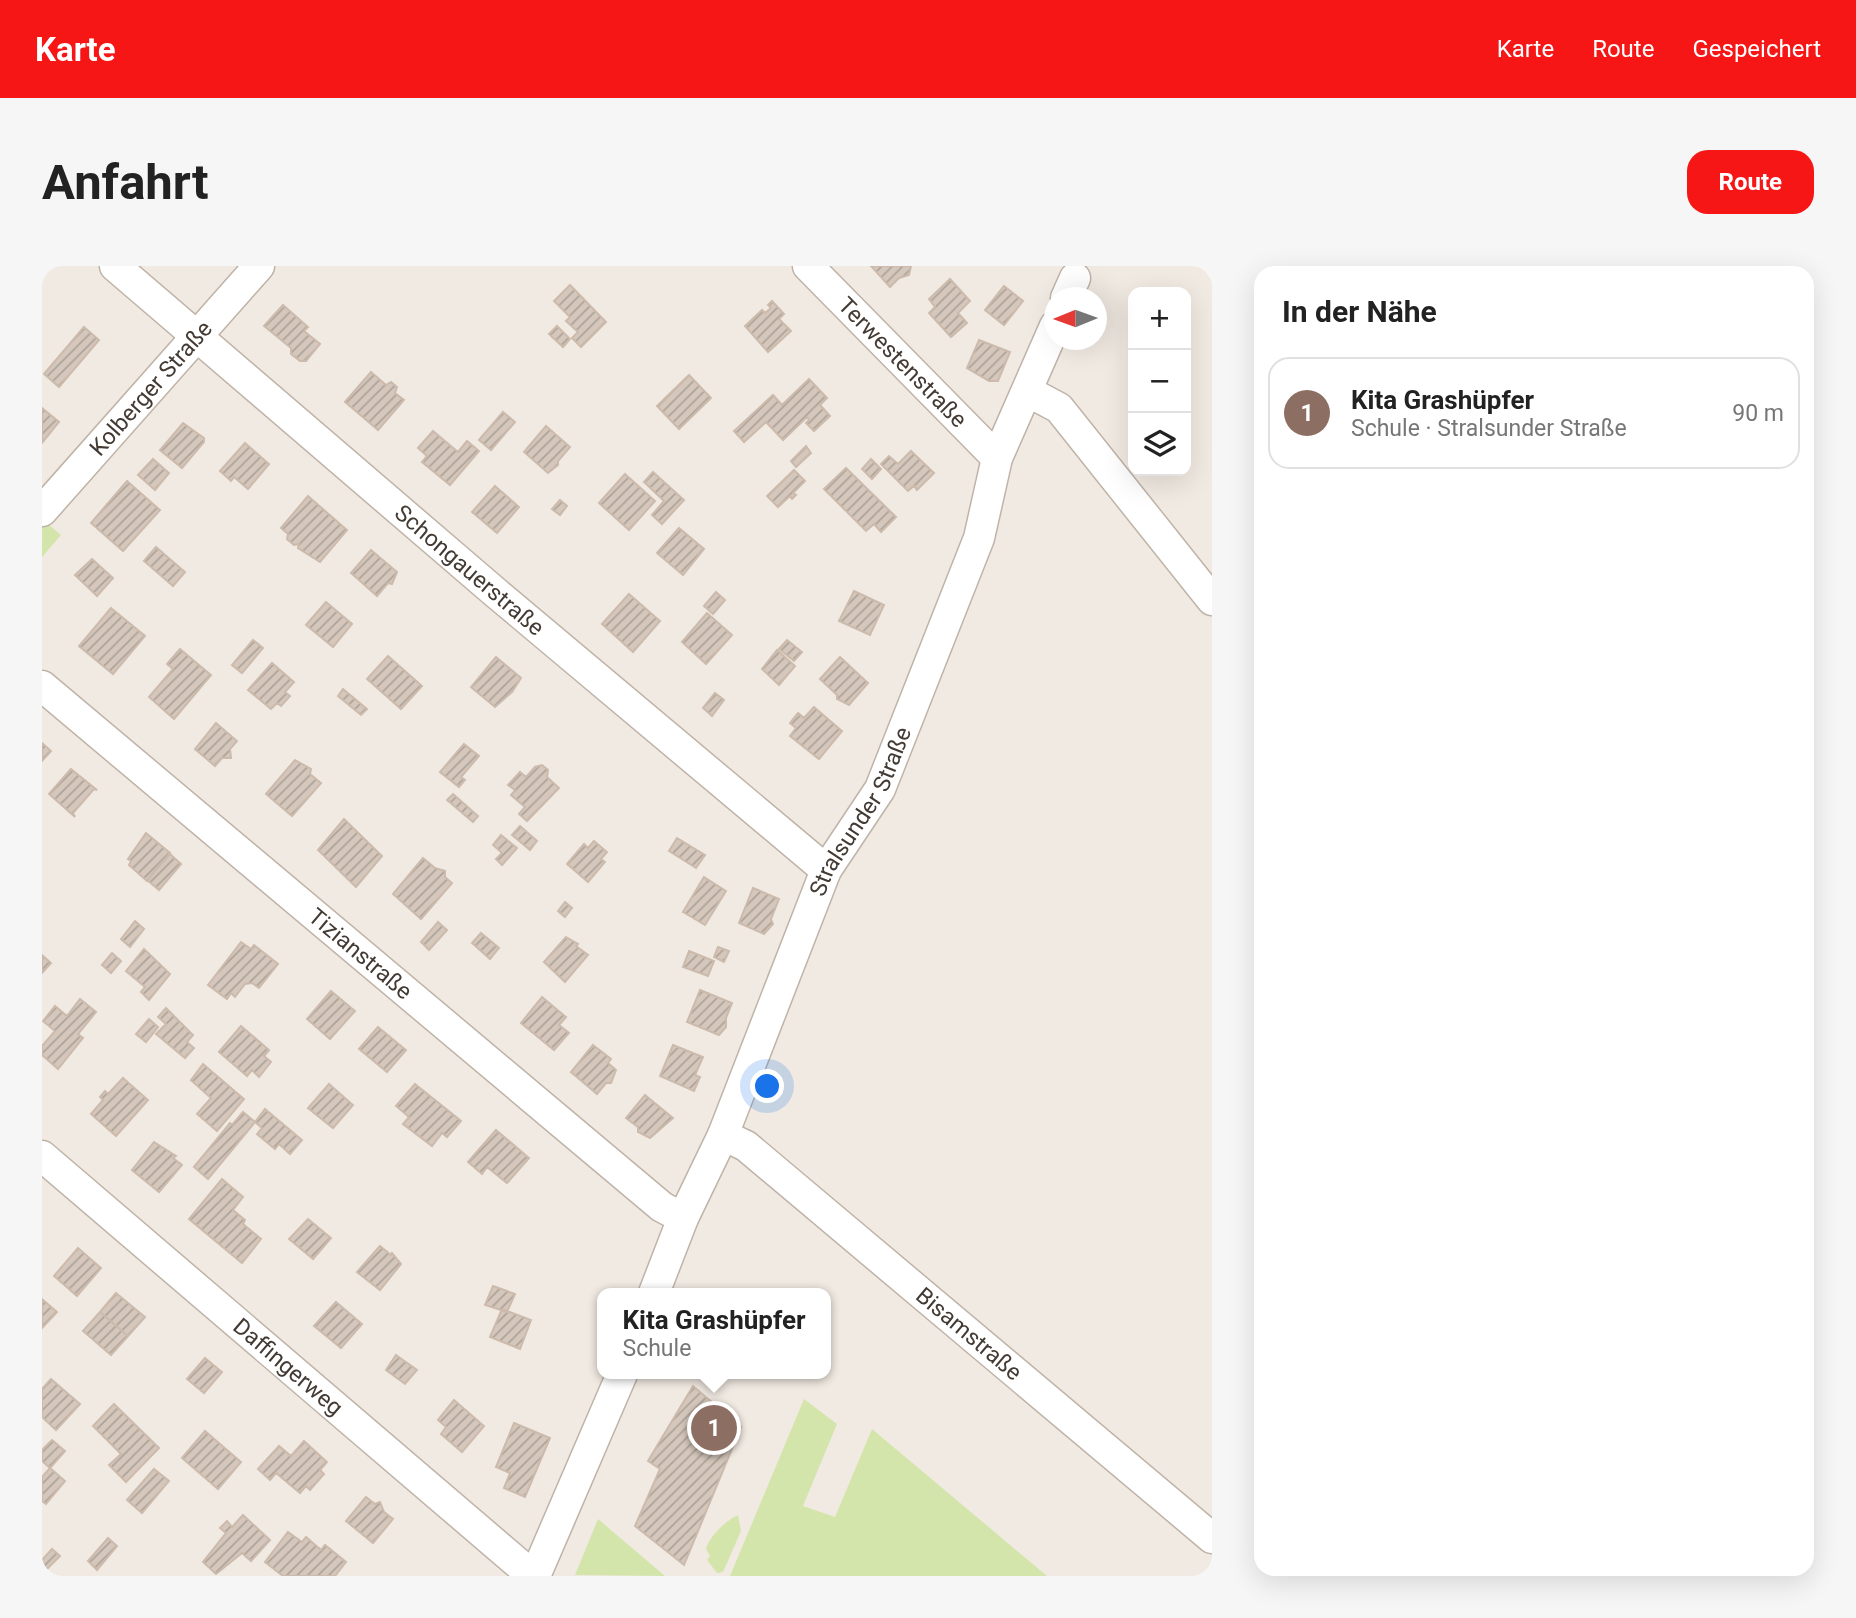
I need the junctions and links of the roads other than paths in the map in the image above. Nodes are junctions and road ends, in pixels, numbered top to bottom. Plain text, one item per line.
1 (115, 266) edge
2 (259, 266) edge
3 (808, 266) edge
4 (198, 337) junction
5 (1045, 350) edge
6 (1027, 391) junction
7 (997, 458) junction
8 (42, 511) edge
9 (1212, 600) edge
10 (42, 686) edge
11 (826, 870) junction
12 (723, 1135) junction
13 (42, 1156) edge
14 (684, 1218) junction
15 (656, 1288) edge
16 (620, 1379) edge
17 (1212, 1538) edge
18 (535, 1575) edge

1 - 4 street, Schongauerstraße
2 - 4 street, Kolberger Straße
3 - 7 street, Terwestenstraße
4 - 8 street, Kolberger Straße
4 - 11 street, Schongauerstraße
5 - 6 street, Stralsunder Straße
6 - 7 street, Stralsunder Straße
6 - 9 street
7 - 11 street, Stralsunder Straße
10 - 14 street, Tizianstraße
11 - 12 street, Stralsunder Straße
12 - 14 street, Stralsunder Straße
12 - 17 street, Bisamstraße
13 - 18 street, Daffingerweg
14 - 15 street, Stralsunder Straße
16 - 18 street

